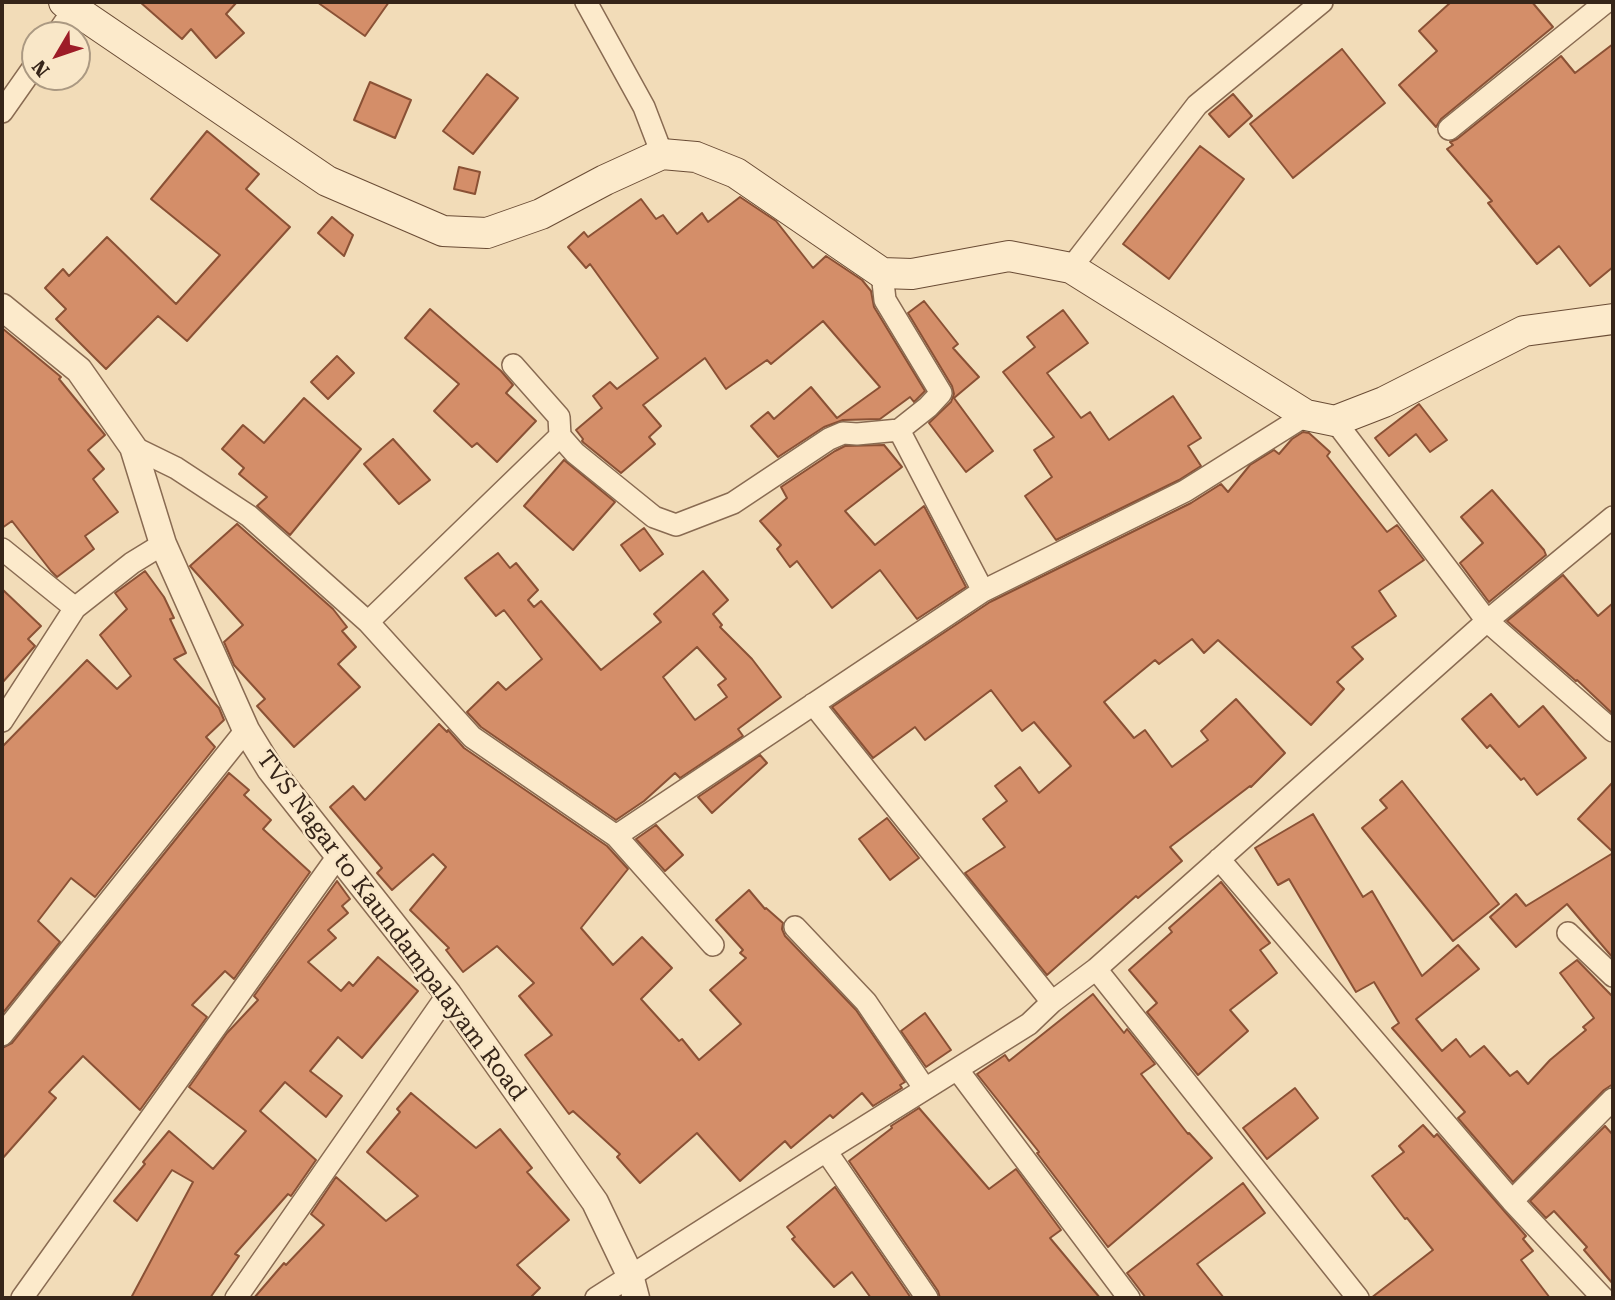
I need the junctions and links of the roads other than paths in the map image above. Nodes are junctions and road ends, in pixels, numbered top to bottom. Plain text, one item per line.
1 (586, 2) edge
2 (1322, 2) edge
3 (1606, 2) edge
4 (69, 5) edge
5 (62, 21) edge
6 (21, 85) edge
7 (2, 113) edge
8 (1449, 129) dead end
9 (662, 154) junction
10 (1071, 268) junction
11 (882, 273) junction
12 (2, 307) edge
13 (1613, 318) edge
14 (513, 365) dead end
15 (1306, 415) junction
16 (1335, 421) junction
17 (899, 430) junction
18 (560, 436) junction
19 (133, 447) junction
20 (1613, 517) edge
21 (163, 544) junction
22 (2, 549) edge
23 (983, 591) junction
24 (75, 608) junction
25 (1487, 621) junction
26 (368, 622) junction
27 (813, 704) junction
28 (2, 721) edge
29 (246, 730) junction
30 (1613, 731) edge
31 (616, 836) junction
32 (338, 856) junction
33 (1219, 859) junction
34 (795, 927) dead end
35 (1568, 933) dead end
36 (713, 946) dead end
37 (1096, 969) junction
38 (1613, 976) edge
39 (447, 994) junction
40 (1052, 1002) junction
41 (2, 1035) edge
42 (957, 1069) junction
43 (925, 1089) junction
44 (1613, 1099) edge
45 (826, 1151) junction
46 (1512, 1201) junction
47 (633, 1287) edge
48 (22, 1298) edge
49 (236, 1298) edge
50 (596, 1298) edge
51 (927, 1298) edge
52 (1129, 1298) edge
53 (1358, 1298) edge
54 (1602, 1298) edge

1 - 9 street
2 - 10 street
3 - 8 street
4 - 5 street
4 - 9 main road
6 - 7 street
9 - 11 main road
10 - 11 main road
10 - 15 main road
11 - 17 street
12 - 19 street, TVS Nagar to Kaundampalayam Road
13 - 16 main road
14 - 18 street
15 - 16 main road
15 - 23 street
16 - 25 street
17 - 18 street
17 - 23 street
18 - 26 street
19 - 21 street, TVS Nagar to Kaundampalayam Road
19 - 26 street
20 - 25 street
21 - 24 street
21 - 29 street, TVS Nagar to Kaundampalayam Road
22 - 24 street
23 - 27 street
24 - 28 street
25 - 30 street
25 - 33 street
26 - 31 street
27 - 31 street
27 - 40 street
29 - 32 street, TVS Nagar to Kaundampalayam Road
29 - 41 street
31 - 36 street
32 - 39 street, TVS Nagar to Kaundampalayam Road
32 - 48 street
33 - 37 street
33 - 46 street
34 - 43 street
35 - 38 street
37 - 40 street
37 - 53 street
39 - 47 street, TVS Nagar to Kaundampalayam Road
39 - 49 street
40 - 42 street
42 - 43 street
42 - 52 street
43 - 45 street
44 - 46 street
45 - 47 street
45 - 51 street
46 - 54 street
47 - 50 street

